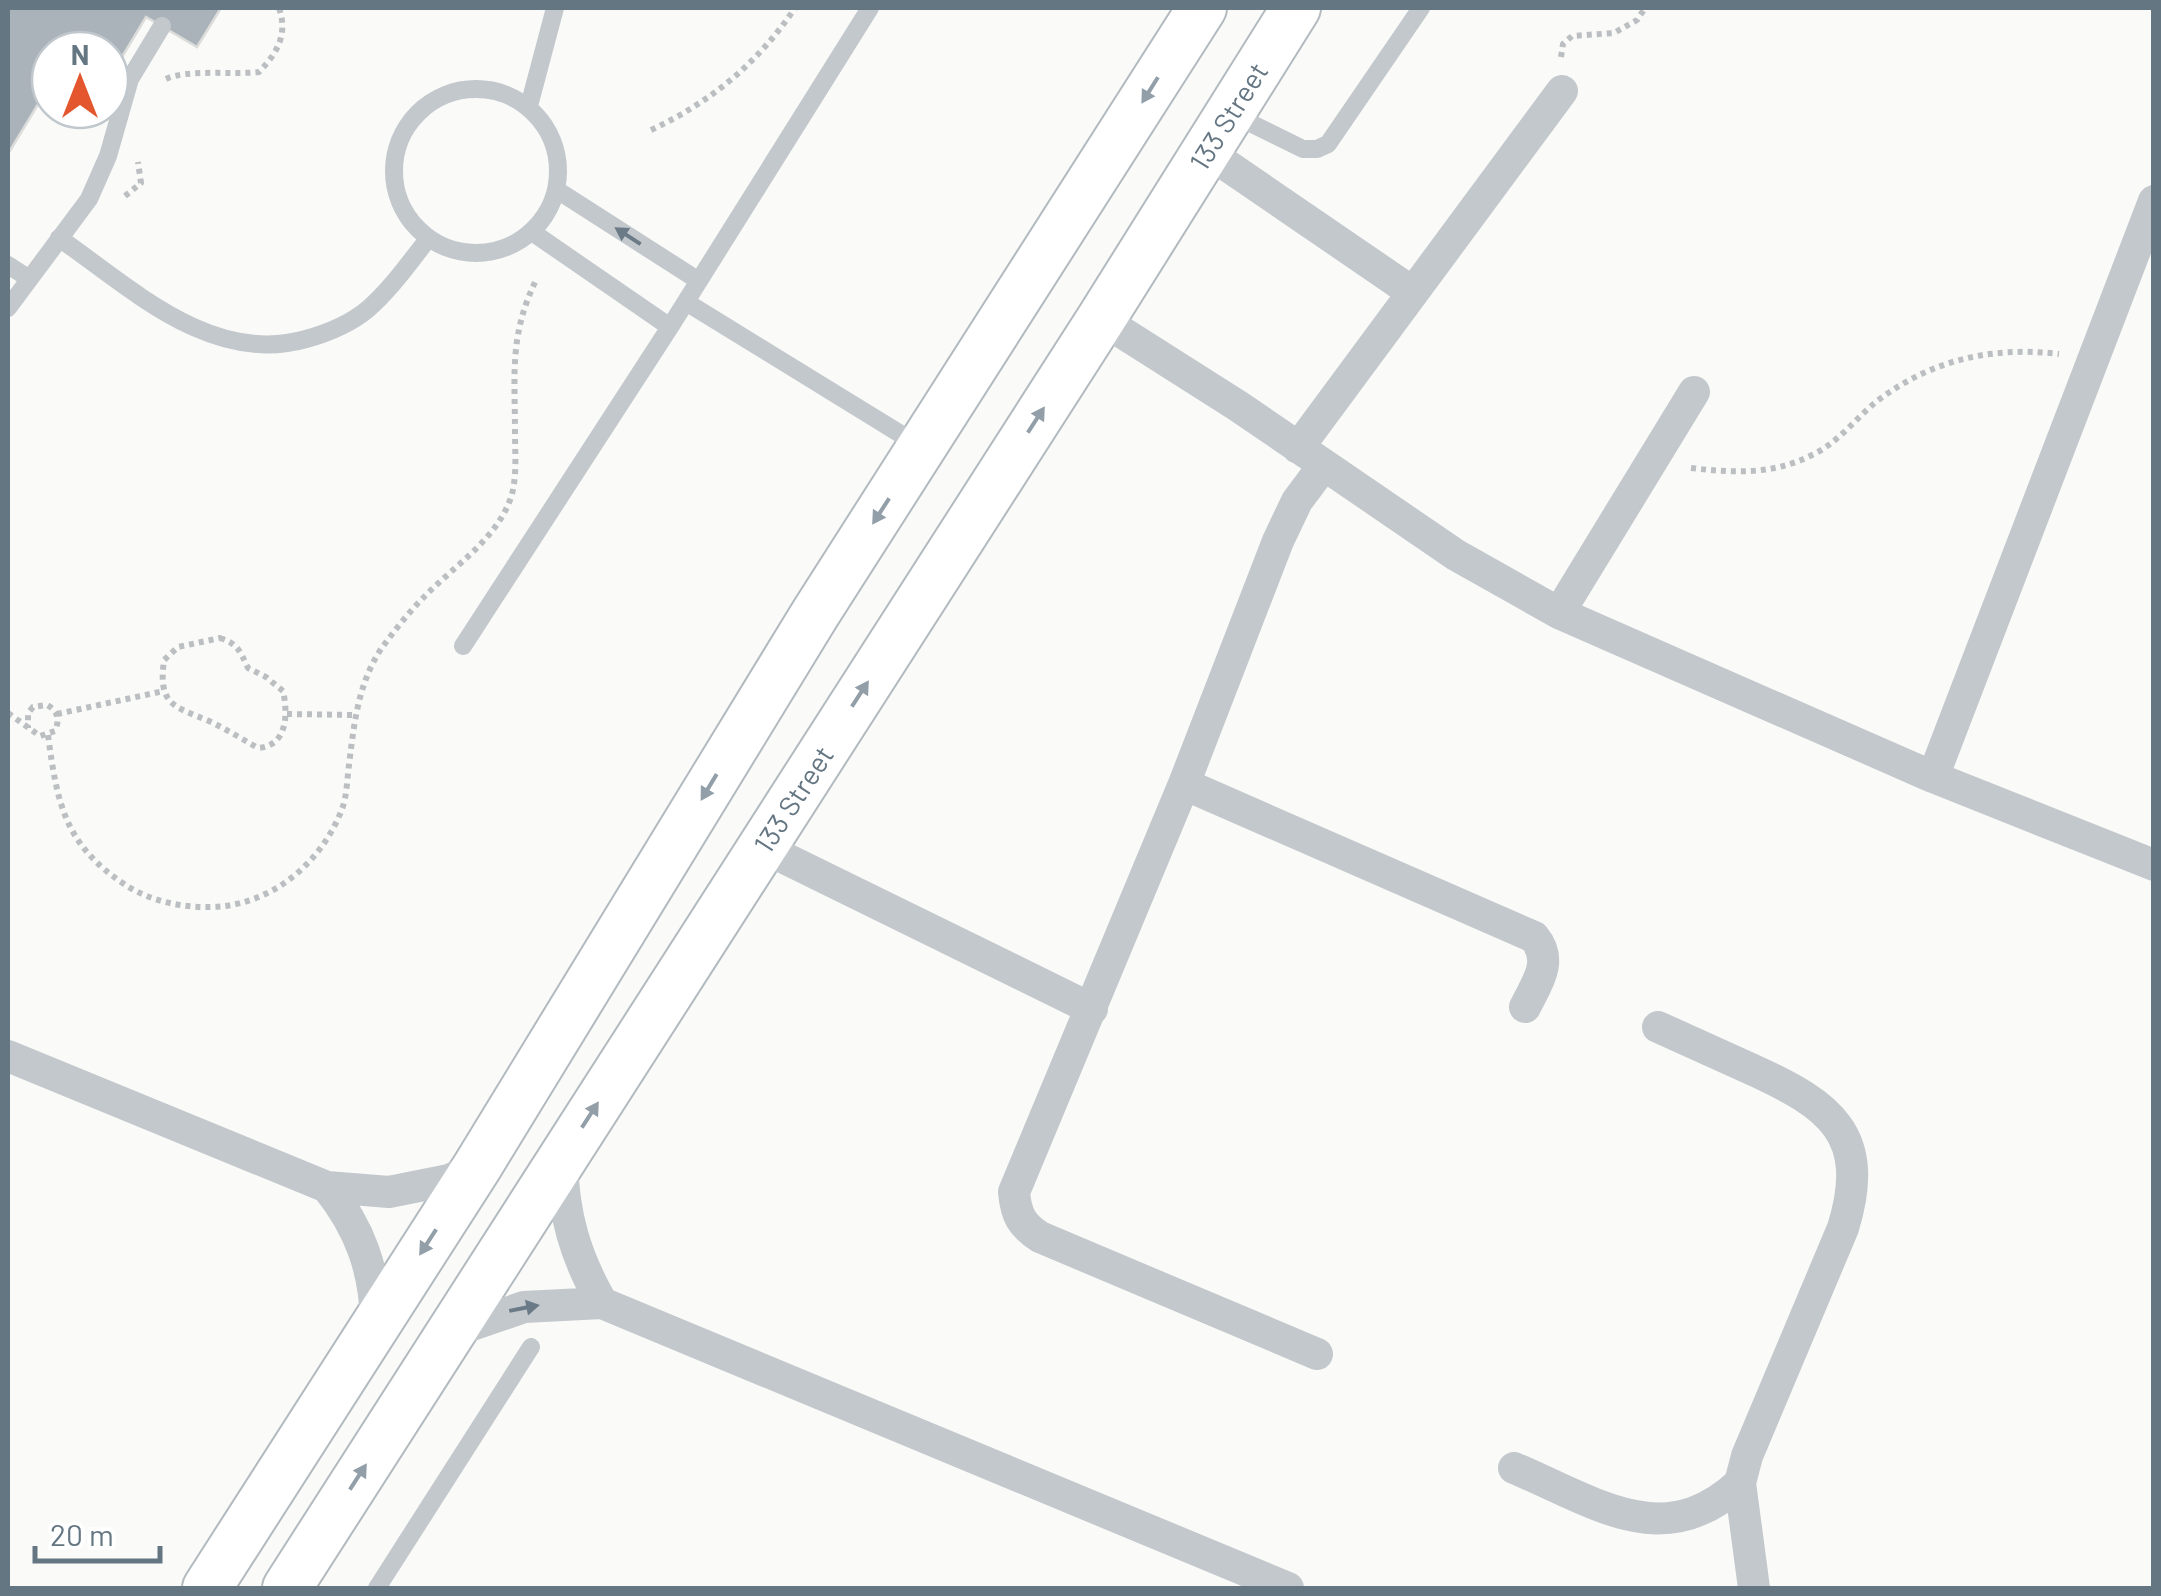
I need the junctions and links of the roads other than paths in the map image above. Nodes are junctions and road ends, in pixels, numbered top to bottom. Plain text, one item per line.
1 (555, 8) edge
2 (870, 8) edge
3 (1202, 8) edge
4 (1296, 8) edge
5 (1421, 8) edge
6 (162, 26) dead end
7 (1562, 91) road end
8 (529, 106) junction
9 (1218, 132) junction
10 (558, 190) junction
11 (2154, 201) edge
12 (532, 232) junction
13 (59, 238) junction
14 (428, 239) junction
15 (8, 265) edge
16 (28, 278) junction
17 (699, 281) junction
18 (1412, 292) junction
19 (686, 302) junction
20 (8, 308) edge
21 (1100, 319) junction
22 (670, 327) junction
23 (1694, 392) dead end
24 (923, 448) junction
25 (1311, 456) junction
26 (1559, 613) junction
27 (463, 646) dead end
28 (1933, 776) junction
29 (1184, 784) junction
30 (762, 847) junction
31 (2154, 865) edge
32 (1525, 1007) dead end
33 (1092, 1009) junction
34 (1658, 1028) dead end
35 (8, 1056) edge
36 (562, 1158) junction
37 (477, 1167) junction
38 (328, 1188) junction
39 (602, 1303) junction
40 (376, 1322) junction
41 (451, 1332) junction
42 (531, 1348) dead end
43 (1317, 1354) dead end
44 (1514, 1468) dead end
45 (1740, 1483) junction
46 (207, 1588) edge
47 (287, 1588) edge
48 (377, 1588) edge
49 (1288, 1588) edge
50 (1754, 1588) edge

1 - 8 lane
2 - 17 lane
3 -> 24 street
4 - 9 street, 133 Street
5 - 9 lane
6 - 13 lane
7 - 18 street
8 - 10 lane
8 - 14 lane
9 - 18 street
9 - 21 street, 133 Street
10 - 12 lane
17 -> 10 lane
11 - 28 street
12 - 14 lane
12 - 22 lane
13 - 14 lane
13 - 16 lane
15 - 16 lane
16 - 20 lane
17 - 19 lane
18 - 25 street
19 - 22 lane
19 - 24 lane
21 - 25 street
30 -> 21 street, 133 Street
22 - 27 lane
23 - 26 street
24 -> 37 street
25 - 26 street
25 - 29 street
26 - 28 street
28 - 31 street
29 - 32 street
29 - 33 street
30 - 33 street
36 -> 30 street, 133 Street
33 - 43 street
34 - 45 street
35 - 38 street
36 - 39 street
36 - 41 street, 133 Street
37 - 38 street
37 -> 40 street
38 - 40 street
41 -> 39 street
39 - 49 street
40 - 46 street
47 -> 41 street, 133 Street
42 - 48 lane
44 - 45 street
45 - 50 street

